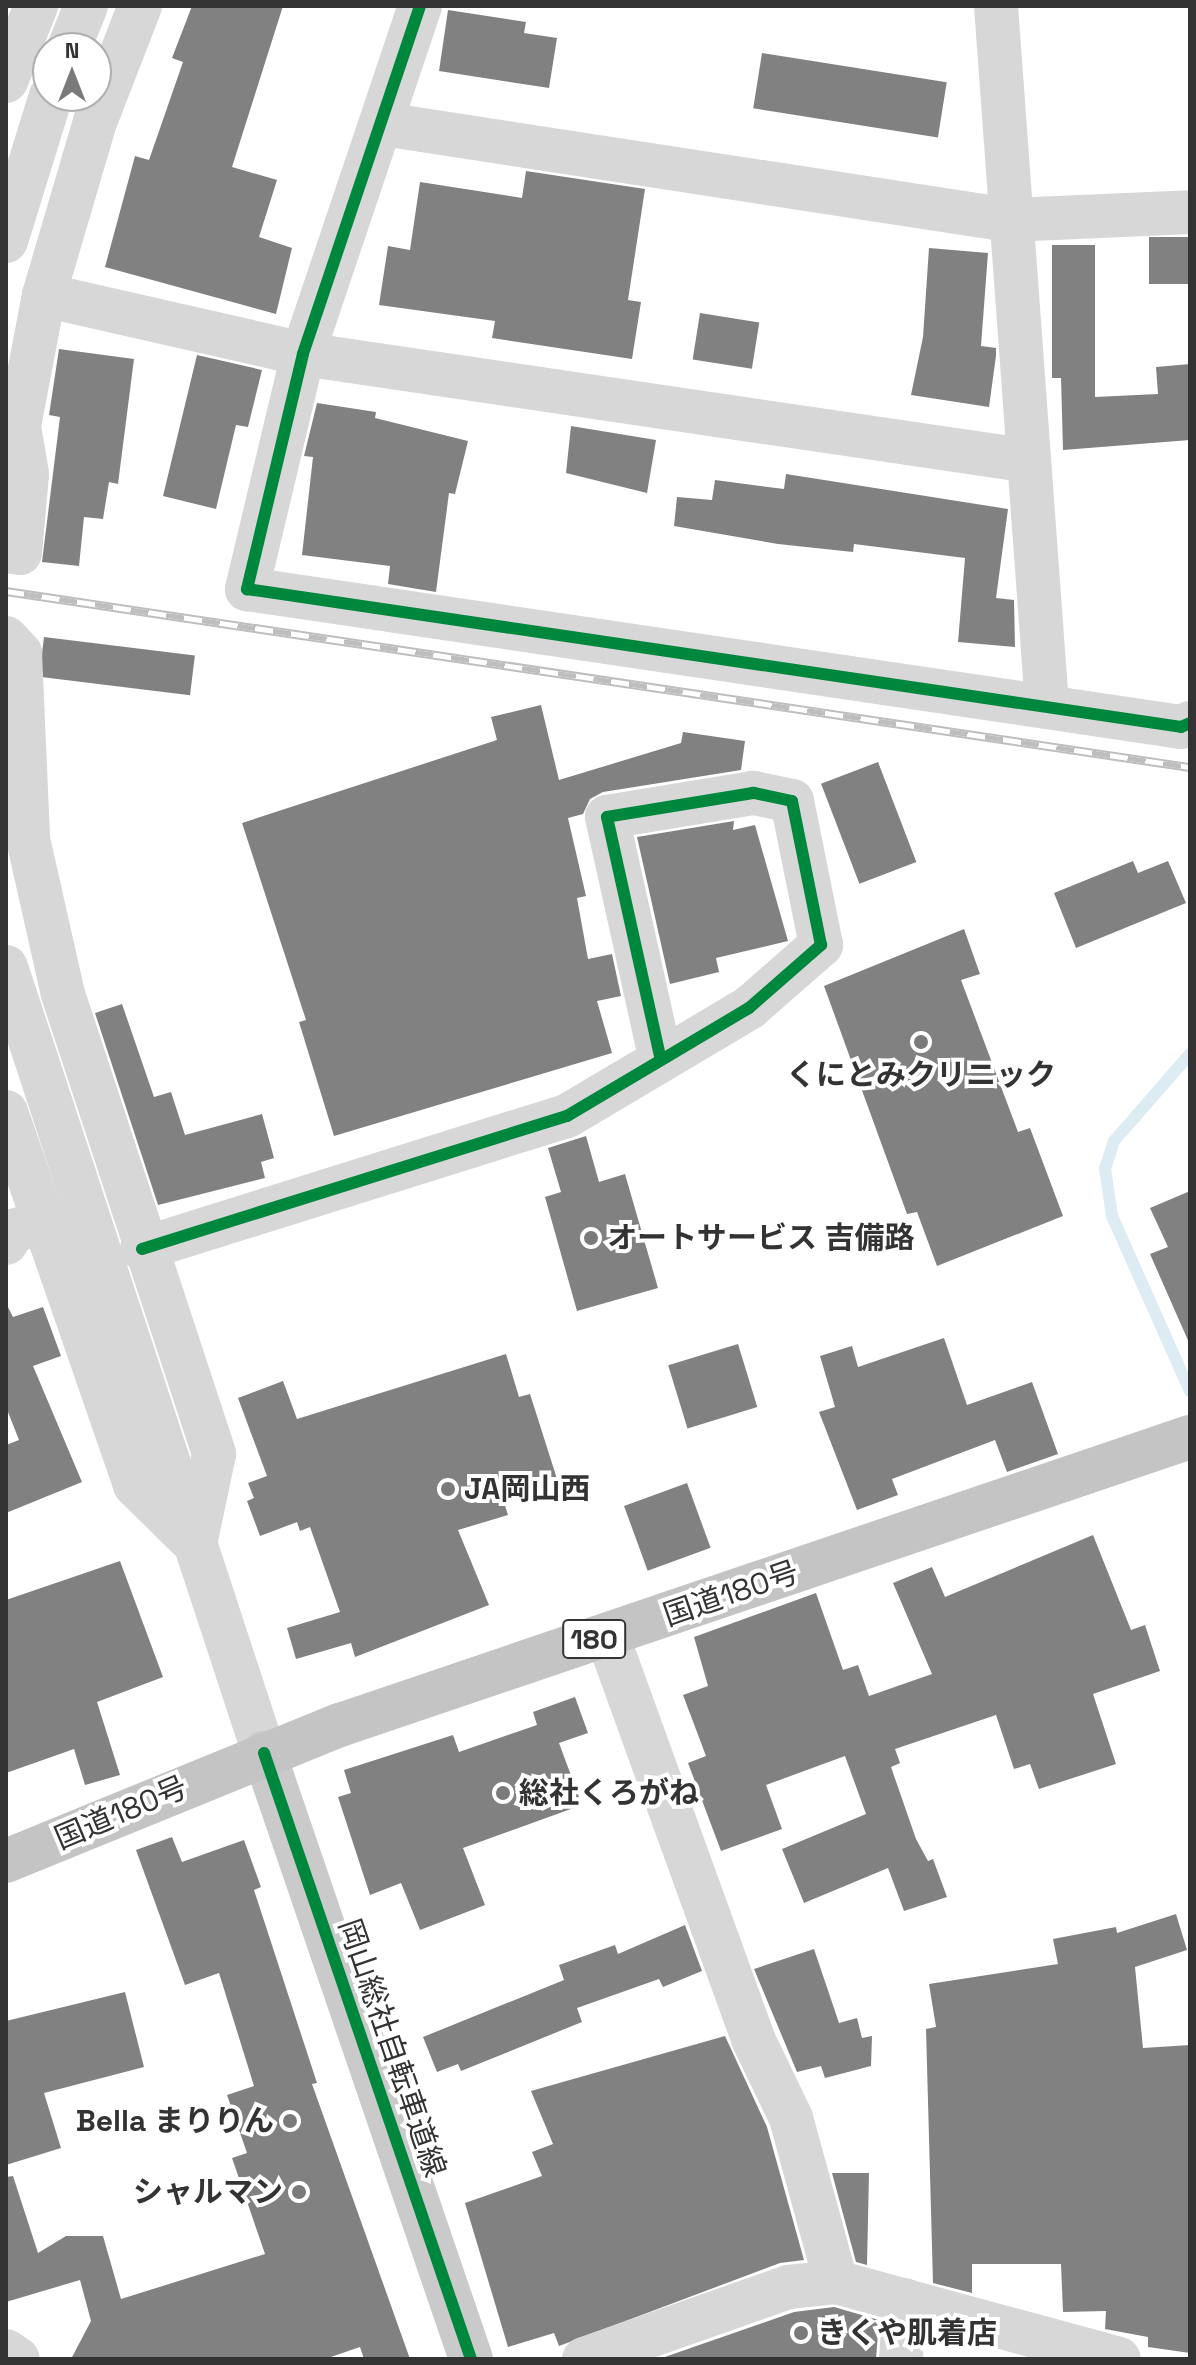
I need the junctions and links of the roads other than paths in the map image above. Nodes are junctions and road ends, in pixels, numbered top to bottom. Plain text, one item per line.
1 (36, 6) edge
2 (86, 6) edge
3 (140, 6) edge
4 (420, 6) edge
5 (996, 6) edge
6 (75, 32) edge
7 (6, 81) edge
8 (46, 112) edge
9 (383, 124) junction
10 (1190, 212) edge
11 (1009, 220) junction
12 (6, 241) edge
13 (44, 295) junction
14 (303, 354) junction
15 (1029, 461) junction
16 (6, 551) edge
17 (6, 638) edge
18 (1047, 705) junction
19 (1190, 723) edge
20 (6, 967) edge
21 (660, 1056) junction
22 (6, 1112) edge
23 (17, 1231) edge
24 (142, 1249) junction
25 (1190, 1437) edge
26 (195, 1544) junction
27 (607, 1635) junction
28 (264, 1753) junction
29 (6, 1861) edge
30 (836, 2282) junction
31 (905, 2300) junction
32 (6, 2351) edge
33 (18, 2359) edge
34 (471, 2359) edge
35 (584, 2359) edge
36 (901, 2359) edge
37 (1119, 2359) edge

1 - 7 street
2 - 6 street
3 - 13 street
4 - 9 street
5 - 11 street
8 - 12 street
9 - 11 street
9 - 14 street
10 - 11 street
11 - 15 street
13 - 14 street
13 - 16 street
14 - 15 street
14 - 18 street
15 - 18 street
17 - 24 street
18 - 19 street
20 - 26 street
21 - 21 street
21 - 24 street
22 - 23 street
23 - 26 street
24 - 26 street
25 - 27 highway, 国道180号 / 180
26 - 28 street
27 - 28 highway, 国道180号 / 180
27 - 30 street
28 - 29 highway, 国道180号 / 180
28 - 34 main road, 岡山総社自転車道線
30 - 31 street
30 - 35 street
31 - 36 street
31 - 37 street
32 - 33 street

